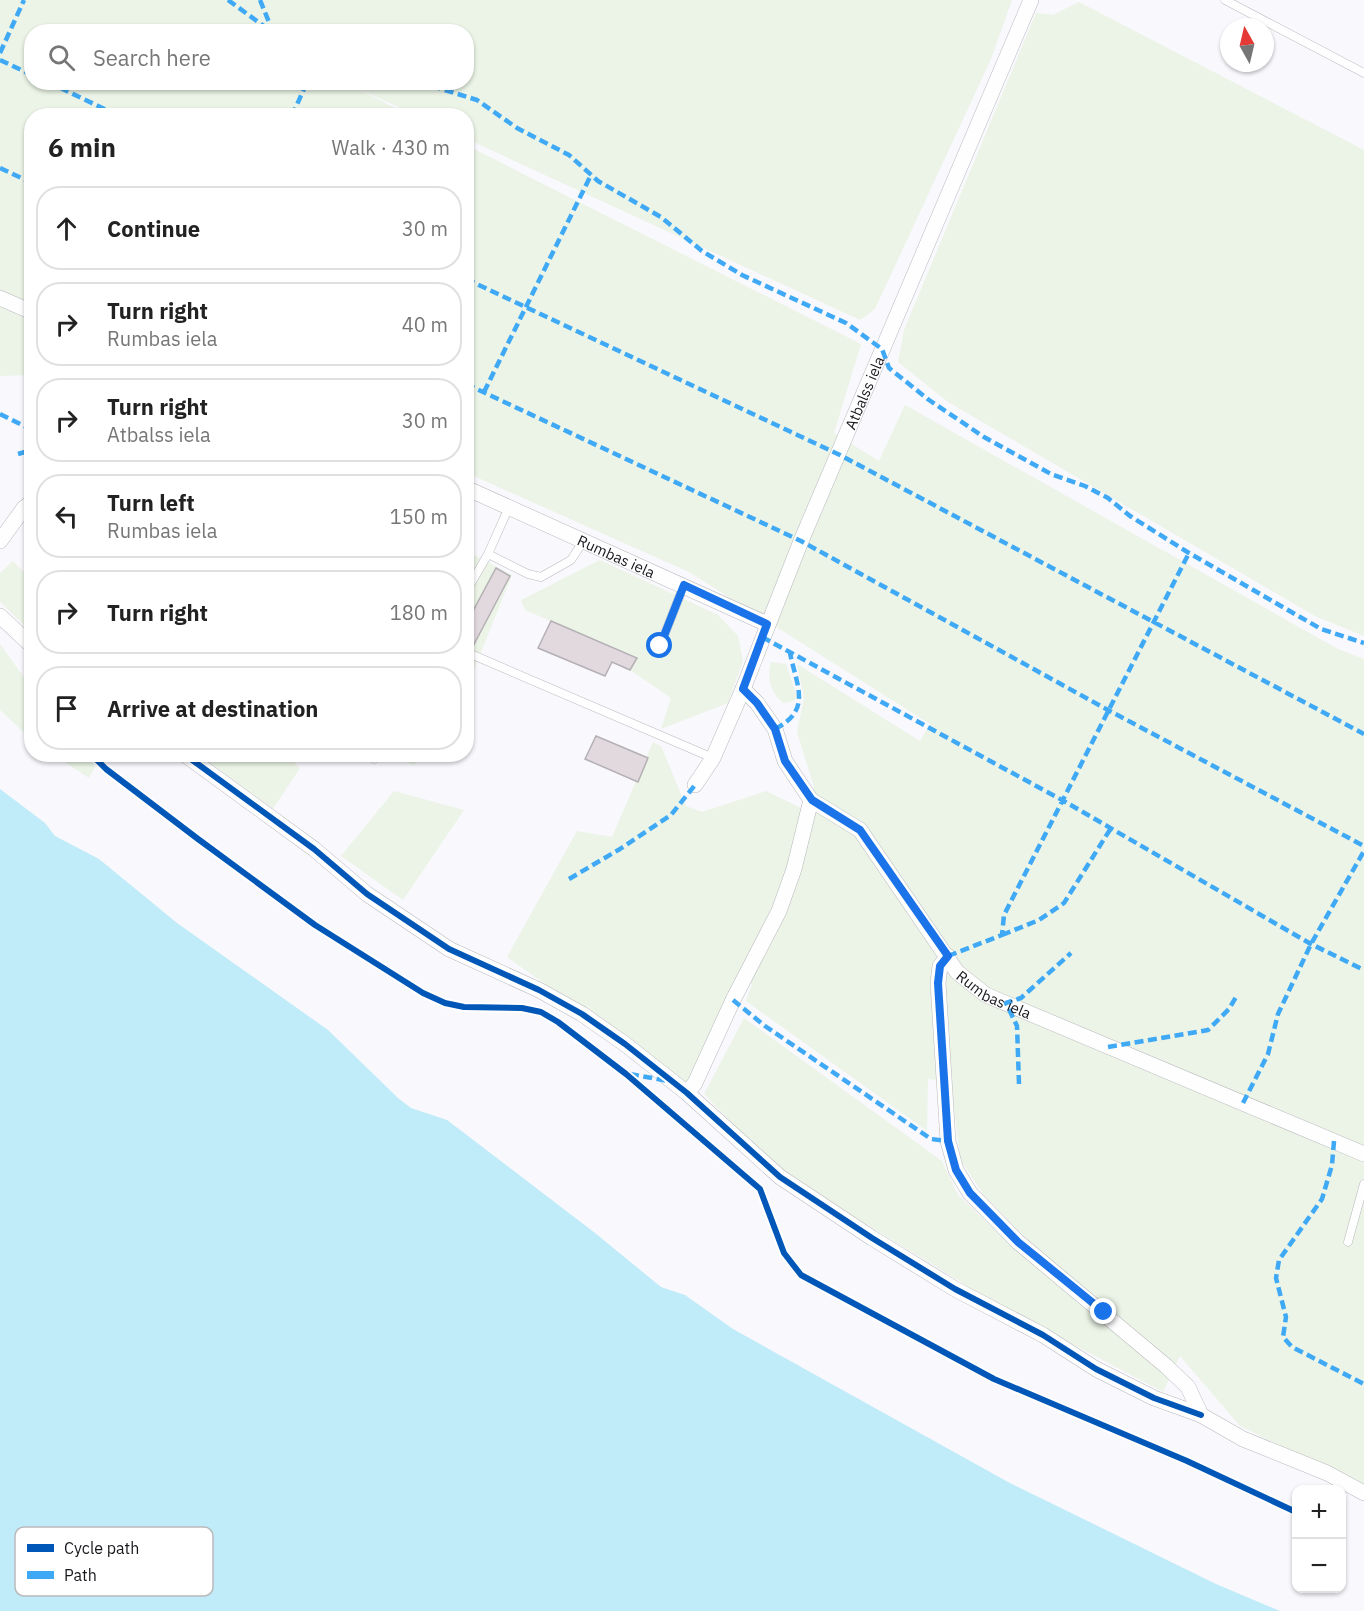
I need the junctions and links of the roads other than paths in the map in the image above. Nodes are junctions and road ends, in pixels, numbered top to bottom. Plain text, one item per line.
1 (1031, 0) edge
2 (1225, 0) edge
3 (1364, 73) edge
4 (0, 298) edge
5 (24, 308) edge
6 (474, 492) edge
7 (509, 507) junction
8 (24, 508) edge
9 (584, 540) junction
10 (0, 541) edge
11 (488, 554) junction
12 (474, 578) edge
13 (684, 585) junction
14 (0, 616) edge
15 (767, 624) junction
16 (24, 638) edge
17 (660, 646) dead end
18 (474, 655) edge
19 (743, 689) junction
20 (713, 758) junction
21 (195, 762) edge
22 (695, 785) dead end
23 (812, 800) junction
24 (948, 956) junction
25 (687, 1093) junction
26 (1364, 1154) edge
27 (1364, 1184) edge
28 (1348, 1242) dead end
29 (1201, 1415) junction
30 (1364, 1493) edge

1 - 15 street, Atbalss iela
2 - 3 lane
4 - 5 street
6 - 7 street, Rumbas iela
7 - 9 street, Rumbas iela
7 - 11 lane
8 - 10 street
9 - 11 lane
9 - 13 street, Rumbas iela
11 - 12 lane
13 - 15 street, Rumbas iela
13 - 17 lane
14 - 16 street
15 - 19 street, Atbalss iela
18 - 20 lane
19 - 20 street, Atbalss iela
19 - 23 street, Rumbas iela
20 - 22 street, Atbalss iela
21 - 25 street
23 - 24 street, Rumbas iela
23 - 25 street
24 - 26 street, Rumbas iela
24 - 29 street
25 - 29 street
27 - 28 lane
29 - 30 street

